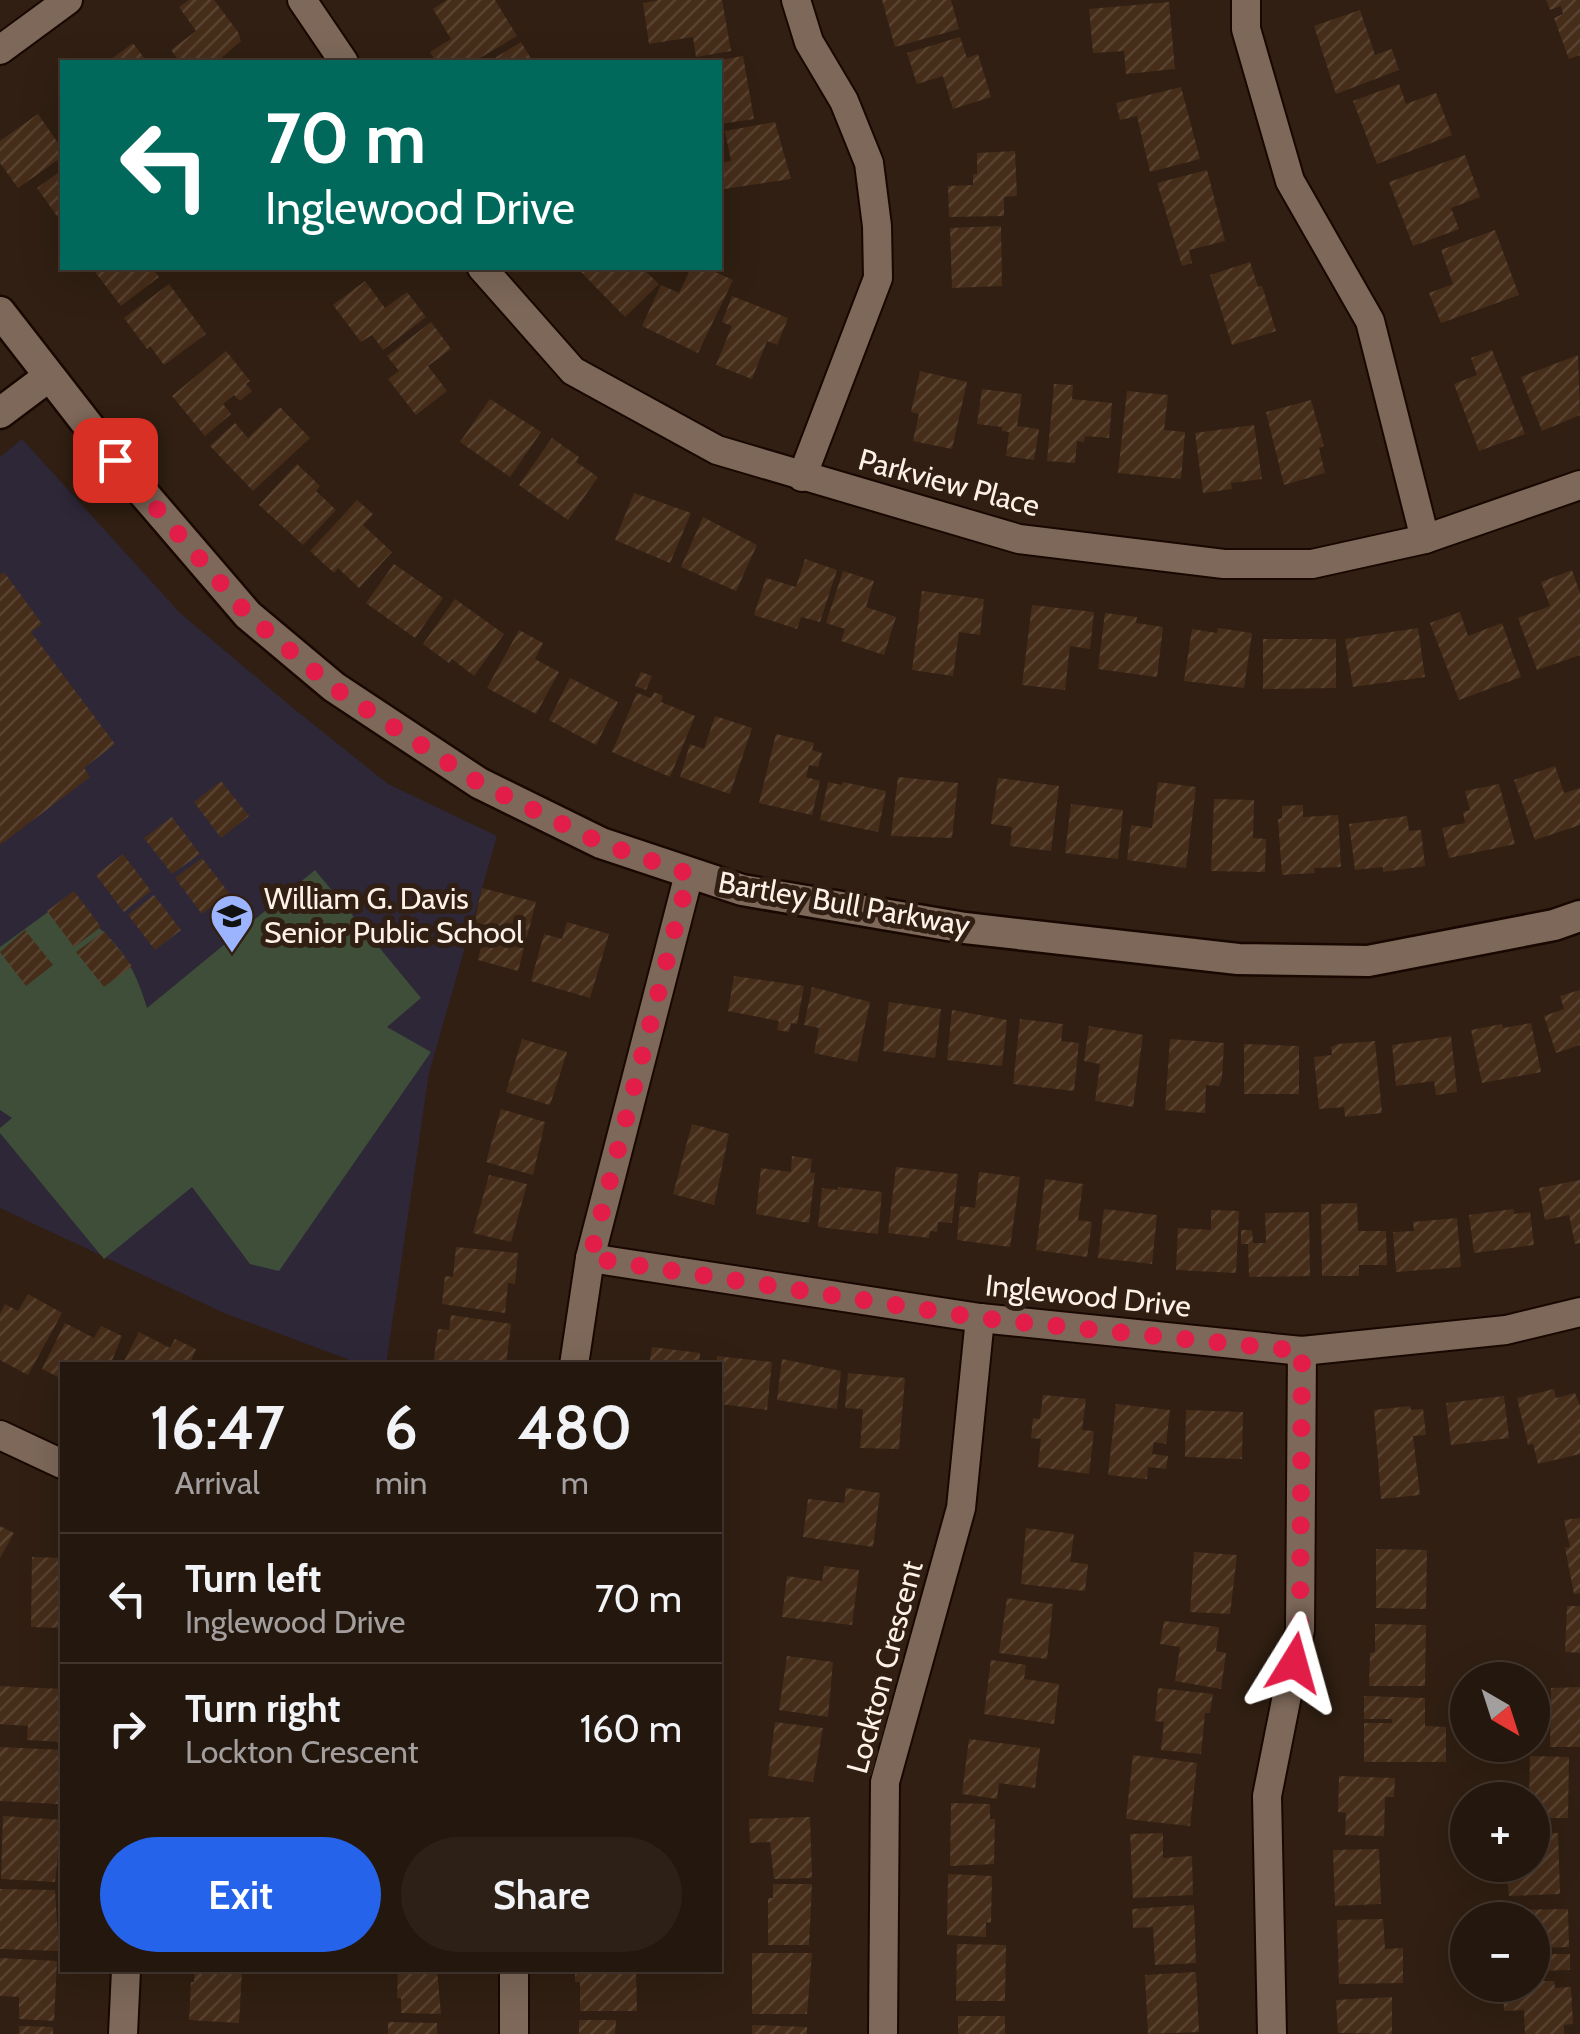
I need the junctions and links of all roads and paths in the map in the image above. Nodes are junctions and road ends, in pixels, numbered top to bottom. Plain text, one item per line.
1 (68, 0) edge
2 (302, 0) edge
3 (796, 0) edge
4 (1246, 0) edge
5 (0, 50) edge
6 (343, 60) edge
7 (484, 270) edge
8 (0, 312) edge
9 (48, 377) junction
10 (0, 413) edge
11 (802, 477) junction
12 (1580, 485) edge
13 (1425, 539) junction
14 (689, 874) junction
15 (1580, 916) edge
16 (590, 1258) junction
17 (1580, 1312) edge
18 (980, 1318) junction
19 (1302, 1351) junction
20 (574, 1362) edge
21 (0, 1435) edge
22 (60, 1463) edge
23 (126, 1972) edge
24 (514, 1972) edge
25 (124, 2034) edge
26 (514, 2034) edge
27 (884, 2034) edge
28 (1272, 2034) edge

1 - 5 street
2 - 6 street
3 - 11 street
4 - 13 street
7 - 11 street, Parkview Place
8 - 9 street, Bartley Bull Parkway
9 - 10 street
9 - 14 street, Bartley Bull Parkway
11 - 13 street, Parkview Place
12 - 13 street, Parkview Place
14 - 15 street, Bartley Bull Parkway
14 - 16 street
16 - 18 street, Inglewood Drive
16 - 20 street
17 - 19 street, Inglewood Drive
18 - 19 street, Inglewood Drive
18 - 27 street, Lockton Crescent
19 - 28 street
21 - 22 street
23 - 25 street
24 - 26 street

